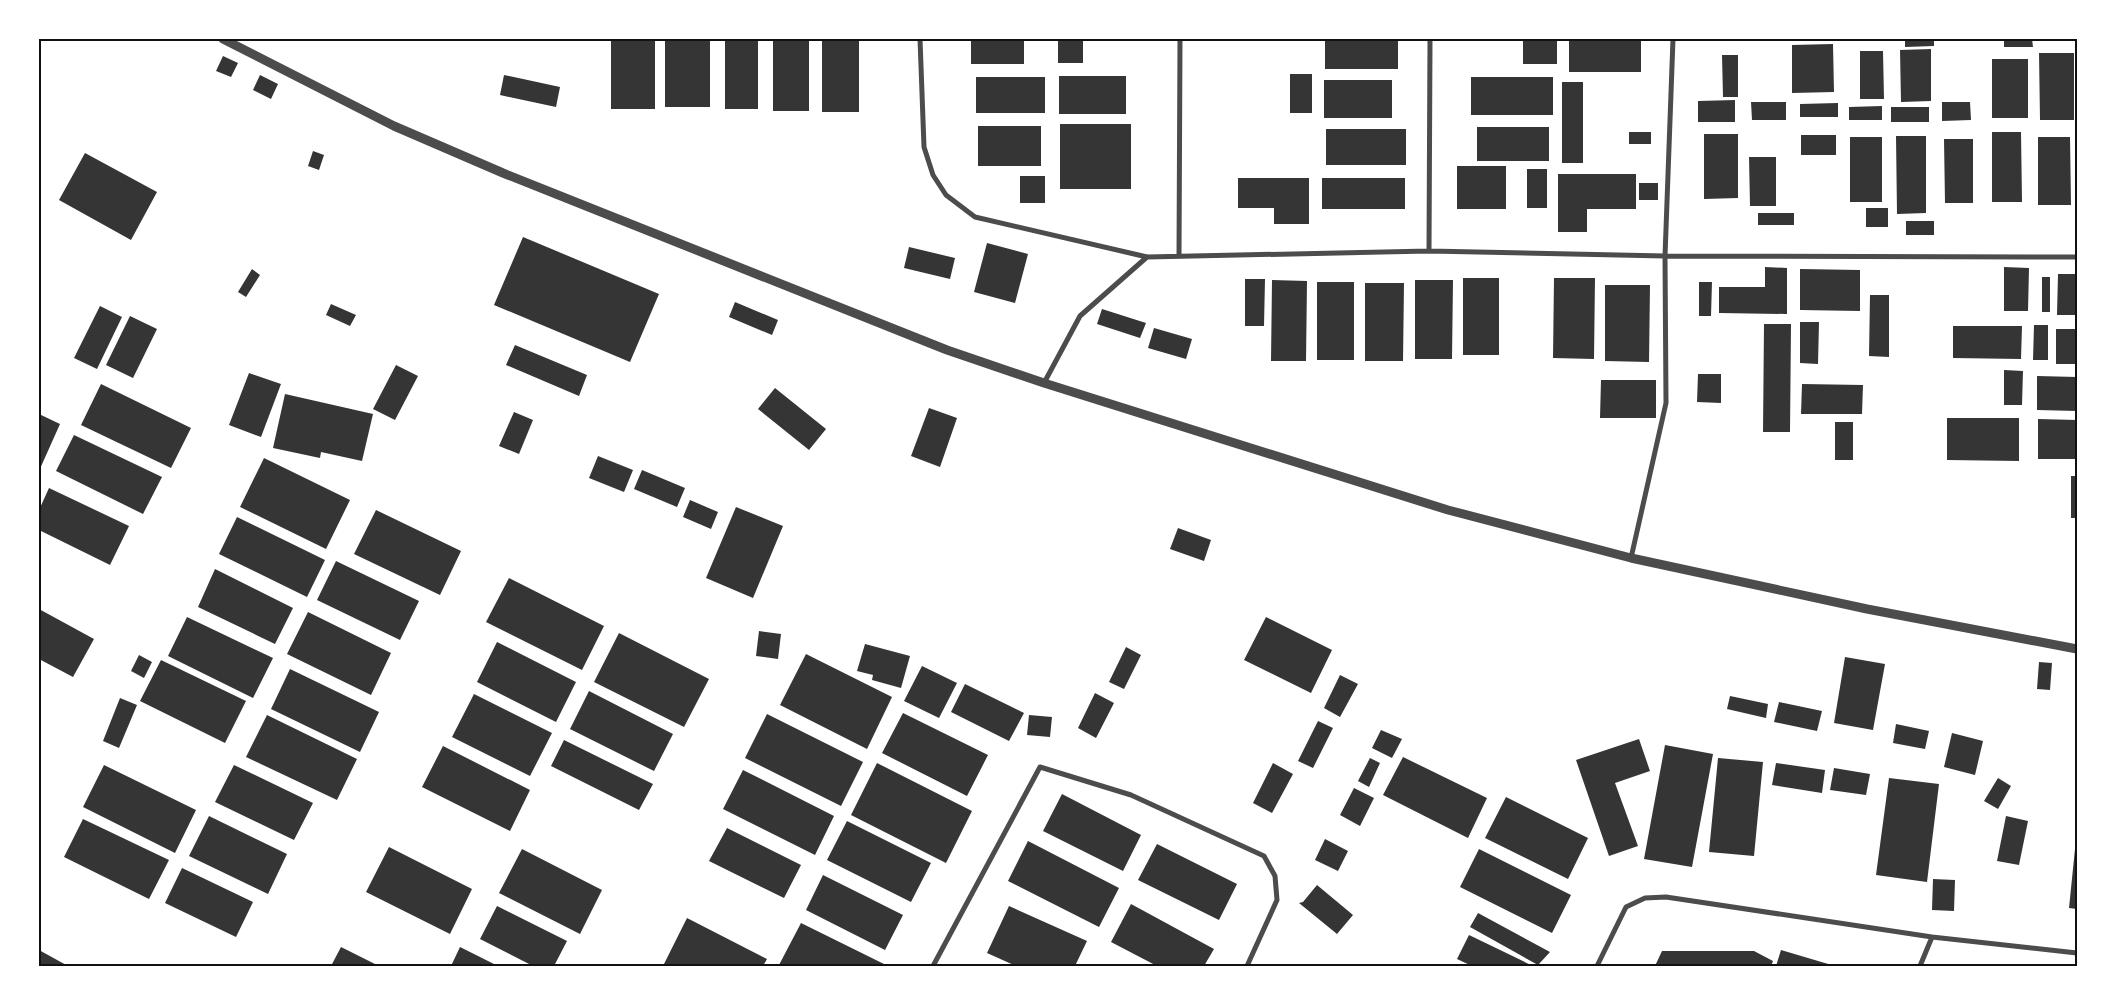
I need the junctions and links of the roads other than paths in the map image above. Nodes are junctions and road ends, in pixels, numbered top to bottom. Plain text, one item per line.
1 (223, 39) edge
2 (920, 39) edge
3 (1180, 39) edge
4 (1430, 39) edge
5 (1672, 39) edge
6 (1429, 251) junction
7 (1178, 256) junction
8 (1665, 256) junction
9 (1147, 257) junction
10 (2077, 257) edge
11 (1044, 383) junction
12 (1631, 558) junction
13 (2077, 649) edge
14 (1932, 937) junction
15 (2077, 953) edge
16 (933, 966) edge
17 (1247, 966) edge
18 (1597, 966) edge
19 (1920, 966) edge

1 - 11 street
2 - 9 street
3 - 7 street
4 - 6 street
5 - 8 street
6 - 7 street
6 - 8 street
7 - 9 street
8 - 10 street
8 - 12 street
9 - 11 street
11 - 12 street
12 - 13 street
14 - 15 street
14 - 18 street
14 - 19 street
16 - 17 street

